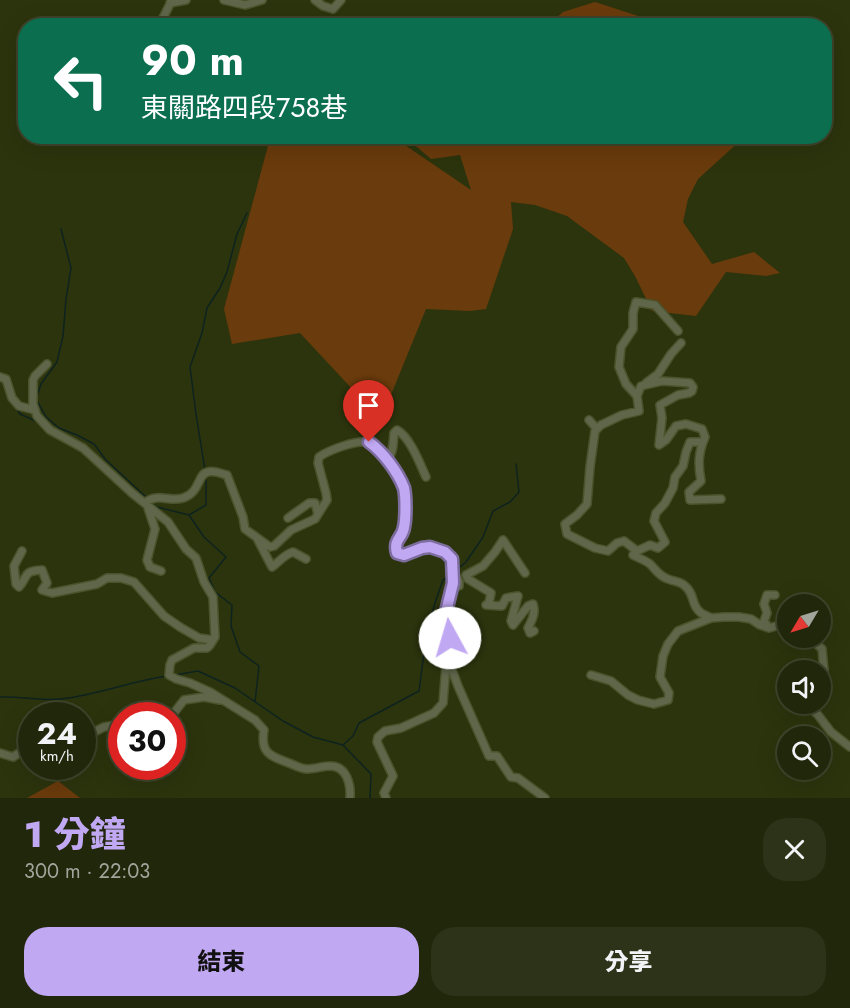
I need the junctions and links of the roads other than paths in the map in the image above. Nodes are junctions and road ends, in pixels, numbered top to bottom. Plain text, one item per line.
1 (186, 0) edge
2 (224, 0) edge
3 (262, 0) edge
4 (315, 0) edge
5 (341, 0) edge
6 (171, 2) edge
7 (164, 18) edge
8 (678, 331) dead end
9 (681, 342) dead end
10 (47, 364) dead end
11 (0, 377) edge
12 (641, 386) junction
13 (638, 396) junction
14 (35, 410) junction
15 (589, 420) dead end
16 (597, 429) junction
17 (703, 442) junction
18 (387, 459) junction
19 (426, 477) dead end
20 (721, 499) dead end
21 (147, 506) junction
22 (318, 514) junction
23 (288, 518) dead end
24 (256, 537) junction
25 (22, 550) dead end
26 (637, 551) junction
27 (306, 559) dead end
28 (161, 571) dead end
29 (453, 573) junction
30 (525, 573) dead end
31 (466, 575) junction
32 (459, 586) dead end
33 (775, 595) dead end
34 (711, 618) junction
35 (777, 626) edge
36 (769, 628) junction
37 (534, 631) dead end
38 (213, 640) junction
39 (448, 656) junction
40 (591, 675) dead end
41 (225, 701) junction
42 (182, 702) edge
43 (817, 714) edge
44 (850, 747) edge
45 (0, 753) edge
46 (18, 754) edge
47 (350, 798) edge
48 (386, 798) edge
49 (545, 798) edge

1 - 6 street
2 - 3 street
4 - 5 street
6 - 7 street
8 - 13 street
9 - 12 street
10 - 14 street
11 - 14 street
12 - 13 street
12 - 17 street
13 - 16 street
14 - 21 street
15 - 16 street
16 - 26 street
17 - 20 street
17 - 26 street
18 - 19 street
18 - 22 street
18 - 29 street
21 - 24 street
21 - 28 street
21 - 38 street
22 - 23 street
22 - 24 street
24 - 27 street
25 - 38 street
26 - 34 street
29 - 31 street
29 - 32 street
29 - 39 street
30 - 31 street
31 - 37 street
33 - 36 street
34 - 36 street
34 - 40 street
35 - 36 street
38 - 41 street
39 - 48 street
39 - 49 street
41 - 42 street
41 - 47 street
43 - 44 street
45 - 46 street

